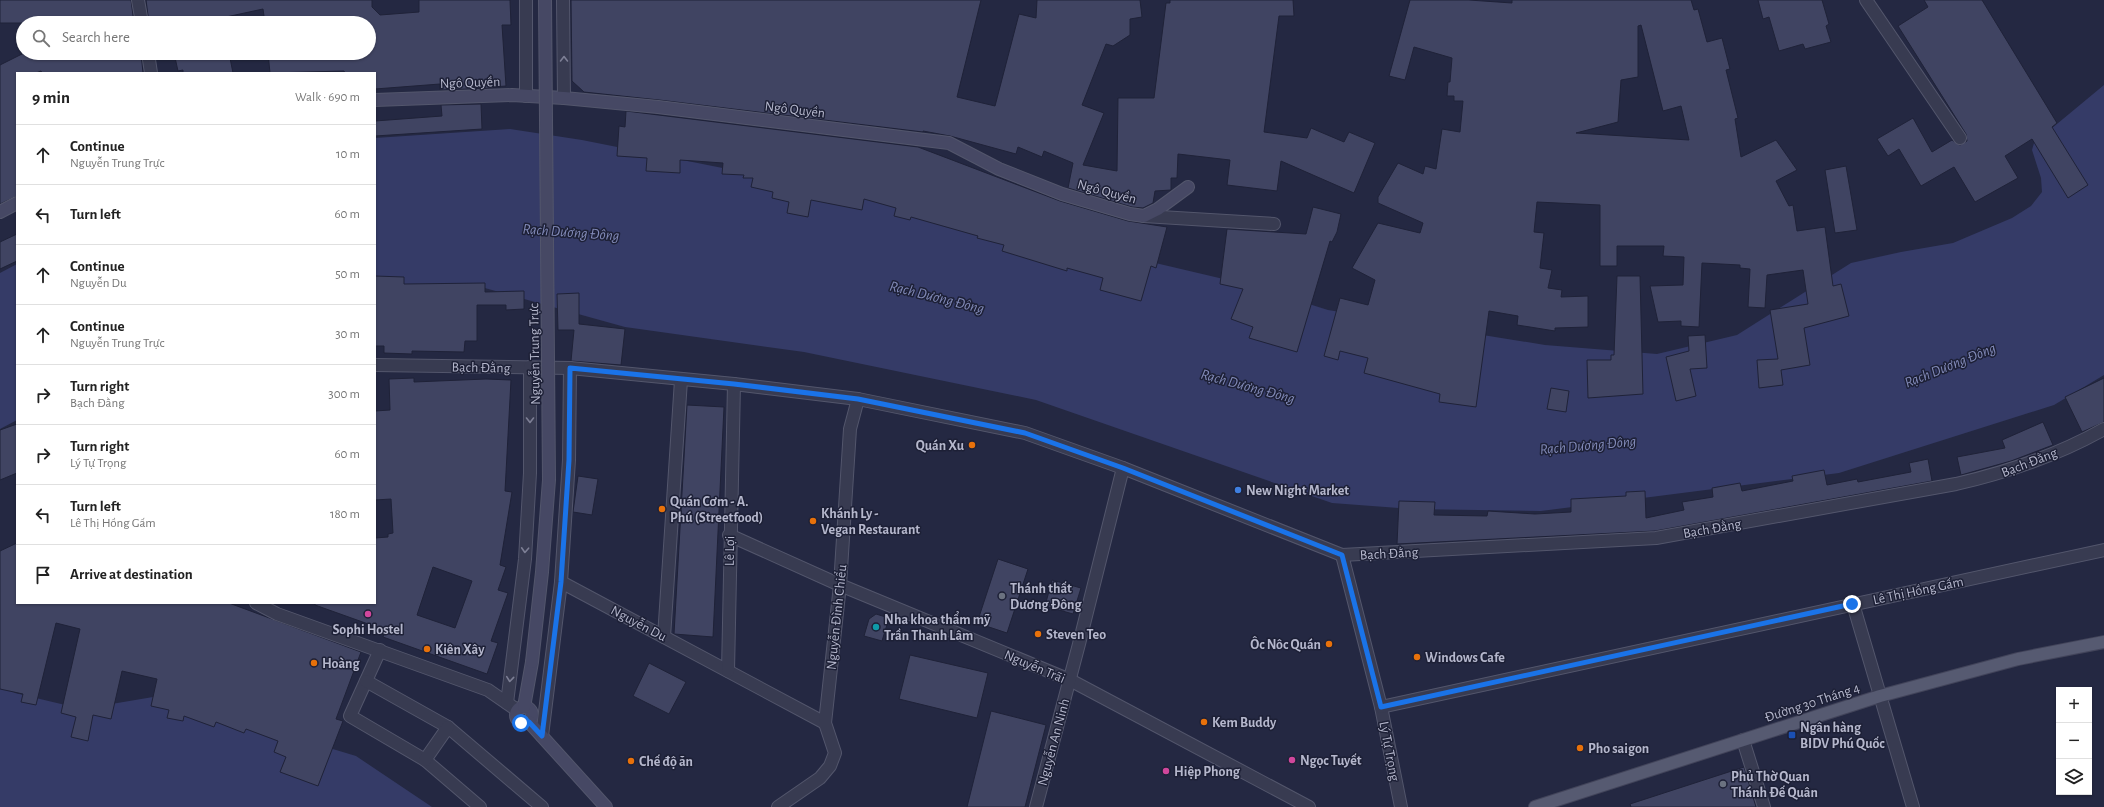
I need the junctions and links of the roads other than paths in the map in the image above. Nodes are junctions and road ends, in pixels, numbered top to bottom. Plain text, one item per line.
1 (138, 0) edge
2 (526, 0) edge
3 (545, 0) edge
4 (563, 0) edge
5 (1866, 0) edge
6 (141, 16) edge
7 (149, 60) edge
8 (151, 72) edge
9 (526, 96) junction
10 (564, 98) junction
11 (376, 100) edge
12 (1960, 138) dead end
13 (1188, 187) dead end
14 (16, 204) edge
15 (0, 212) edge
16 (1144, 216) junction
17 (1274, 224) dead end
18 (376, 365) edge
19 (530, 367) junction
20 (570, 368) junction
21 (681, 380) junction
22 (734, 384) junction
23 (858, 399) junction
24 (2104, 429) edge
25 (1123, 468) junction
26 (730, 535) junction
27 (2104, 550) edge
28 (1342, 555) junction
29 (561, 582) junction
30 (840, 585) junction
31 (258, 604) edge
32 (1852, 604) junction
33 (664, 637) junction
34 (2104, 642) edge
35 (380, 650) junction
36 (728, 671) junction
37 (1070, 680) junction
38 (366, 682) junction
39 (1880, 696) junction
40 (516, 707) junction
41 (1381, 707) junction
42 (825, 723) junction
43 (448, 727) junction
44 (542, 736) junction
45 (1743, 740) junction
46 (424, 760) junction
47 (480, 807) edge
48 (542, 807) edge
49 (606, 807) edge
50 (778, 807) edge
51 (1036, 807) edge
52 (1309, 807) edge
53 (1401, 807) edge
54 (1535, 807) edge
55 (1764, 807) edge
56 (1913, 807) edge

1 - 6 street
2 - 9 street
3 - 40 street, Nguyễn Trung Trực, bridge
10 -> 4 street
5 - 12 street
7 - 8 street
9 - 10 street, Ngô Quyền
9 - 11 street, Ngô Quyền
10 - 16 street, Ngô Quyền
13 - 16 street, Ngô Quyền
14 - 15 street
16 - 17 street
18 - 19 street, Bạch Đằng
19 - 20 street, Bạch Đằng
19 -> 40 street
20 - 21 street, Bạch Đằng
20 - 29 street
21 - 22 street, Bạch Đằng
21 - 33 street
22 - 23 street, Bạch Đằng
22 - 26 street, Lê Lợi
23 - 25 street, Bạch Đằng
23 - 30 street, Nguyễn Đình Chiểu
24 - 28 street, Bạch Đằng
25 - 28 street, Bạch Đằng
25 - 37 street, Nguyễn An Ninh
26 - 30 street, Nguyễn Trãi
26 - 36 street, Lê Lợi
27 - 32 street, Lê Thị Hồng Gấm
28 - 41 street, Lý Tự Trọng
29 - 33 street, Nguyễn Du
29 - 44 street
30 - 37 street, Nguyễn Trãi
30 - 42 street, Nguyễn Đình Chiểu
31 - 35 street
32 - 39 street
32 - 41 street, Lê Thị Hồng Gấm
33 - 36 street, Nguyễn Du
34 - 39 main road, Đường 30 Tháng 4
35 - 38 street
35 - 40 street
36 - 42 street, Nguyễn Du
37 - 51 street, Nguyễn An Ninh
37 - 52 street, Nguyễn Trãi
38 - 43 street
38 - 46 street
39 - 45 main road, Đường 30 Tháng 4
39 - 56 street
40 - 44 street
41 - 53 street, Lý Tự Trọng
42 - 50 street, Nguyễn Đình Chiểu
43 - 46 street
43 - 48 street
44 - 49 street
45 - 54 main road, Đường 30 Tháng 4
45 - 55 street
46 - 47 street

